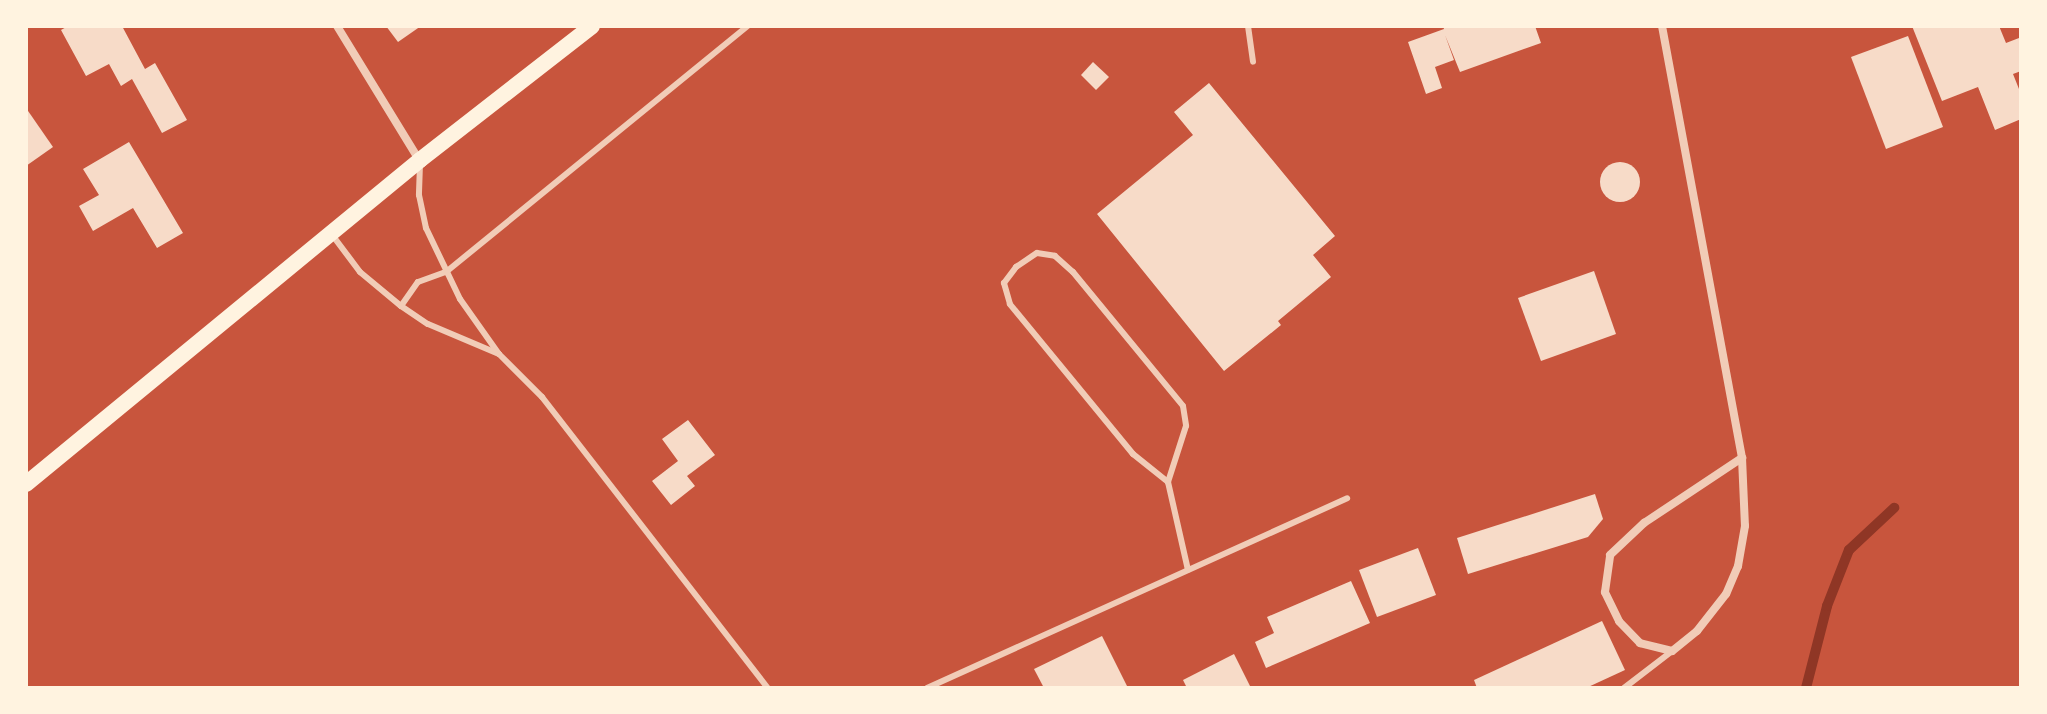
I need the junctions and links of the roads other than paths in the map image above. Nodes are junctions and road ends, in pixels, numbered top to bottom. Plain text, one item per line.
1 (337, 26) edge
2 (592, 26) edge
3 (748, 26) edge
4 (1248, 26) edge
5 (1662, 26) edge
6 (1253, 62) dead end
7 (420, 160) junction
8 (331, 234) junction
9 (446, 272) junction
10 (401, 306) junction
11 (499, 354) junction
12 (1742, 458) junction
13 (1168, 482) junction
14 (26, 484) edge
15 (1347, 498) dead end
16 (1188, 570) junction
17 (1672, 651) junction
18 (768, 688) edge
19 (927, 688) edge
20 (1624, 688) edge

1 - 7 street
2 - 7 main road
3 - 9 lane
4 - 6 lane
5 - 12 street
7 - 8 main road
7 - 9 lane
8 - 10 lane
8 - 14 main road
9 - 10 lane
9 - 11 lane
10 - 11 lane
11 - 18 lane
12 - 17 street
12 - 17 street
13 - 13 lane
13 - 16 lane
15 - 16 lane
16 - 19 lane
17 - 20 lane

